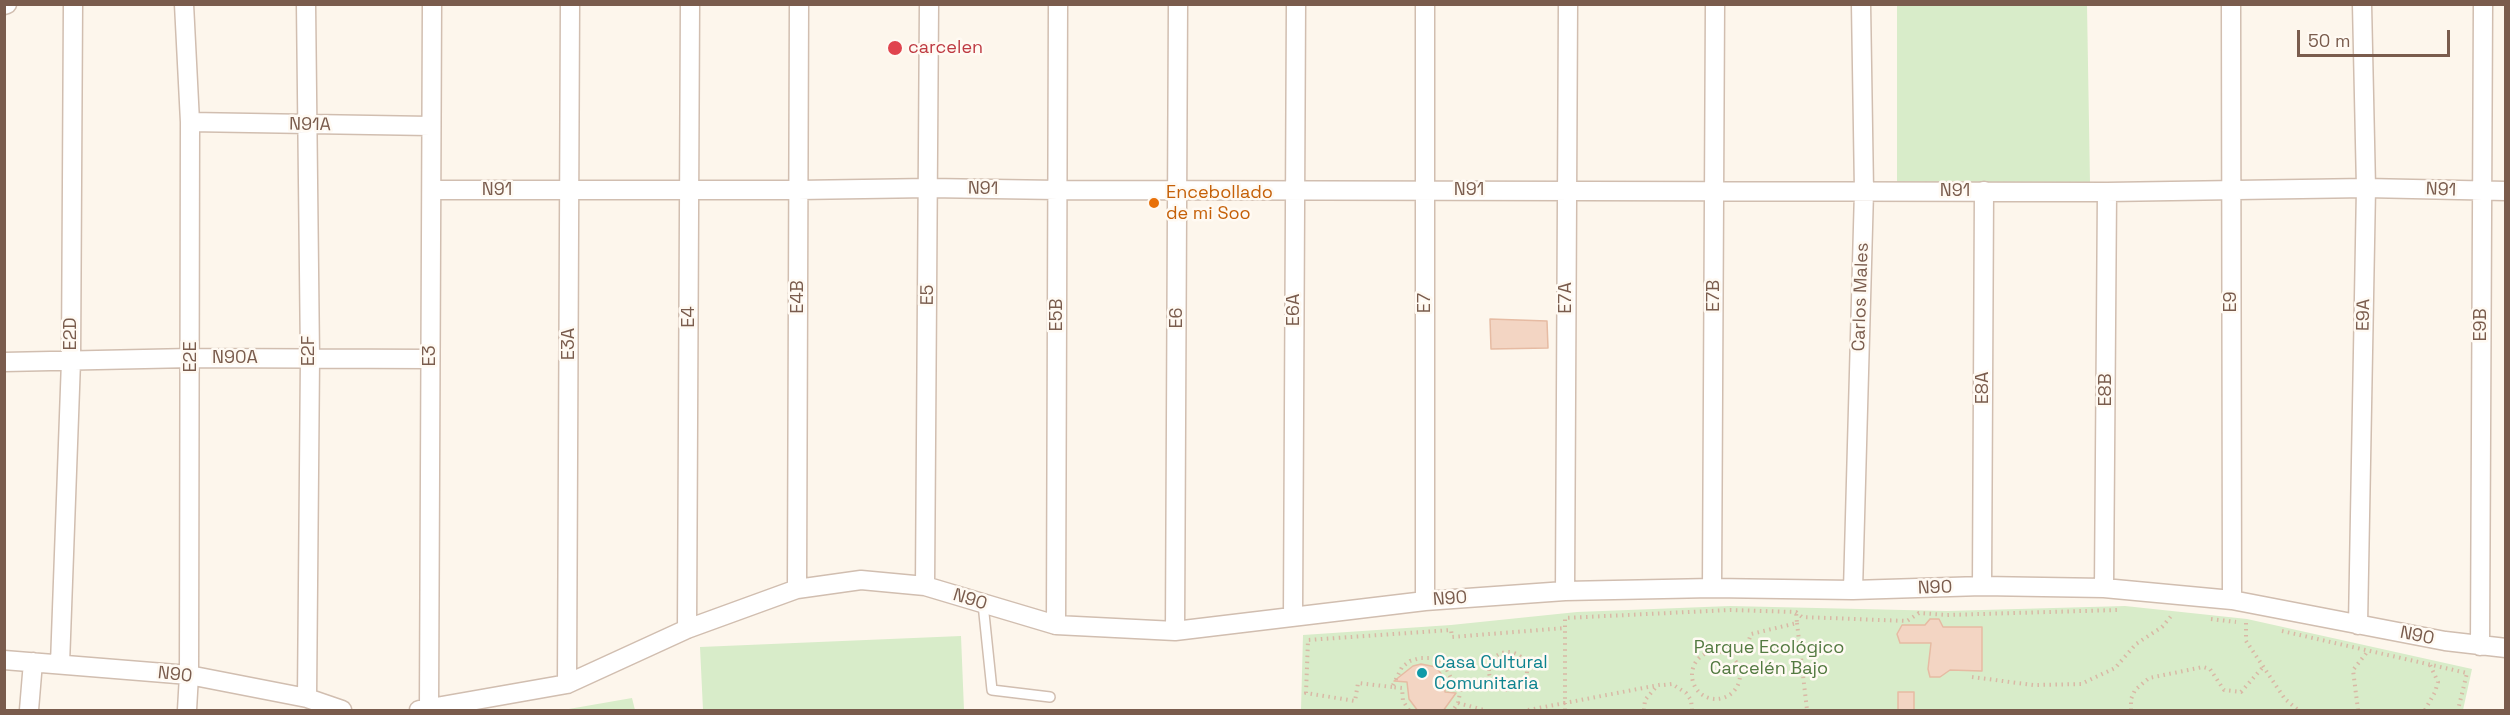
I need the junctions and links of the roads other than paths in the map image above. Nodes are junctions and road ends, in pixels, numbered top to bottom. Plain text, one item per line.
1 (73, 4) edge
2 (184, 4) edge
3 (306, 4) edge
4 (432, 4) edge
5 (570, 4) edge
6 (690, 4) edge
7 (799, 4) edge
8 (929, 4) edge
9 (1058, 4) edge
10 (1178, 4) edge
11 (1296, 4) edge
12 (1425, 4) edge
13 (1568, 4) edge
14 (1715, 4) edge
15 (1861, 4) edge
16 (2231, 4) edge
17 (2362, 4) edge
18 (2483, 4) edge
19 (190, 122) junction
20 (306, 125) junction
21 (430, 126) junction
22 (930, 188) junction
23 (2366, 188) junction
24 (432, 190) junction
25 (569, 190) junction
26 (689, 190) junction
27 (798, 190) junction
28 (1058, 190) junction
29 (1177, 190) junction
30 (1295, 190) junction
31 (1425, 190) junction
32 (1567, 190) junction
33 (1714, 191) junction
34 (1864, 191) junction
35 (1984, 191) junction
36 (2230, 191) junction
37 (2482, 191) junction
38 (2505, 191) edge
39 (2107, 192) junction
40 (191, 358) junction
41 (310, 358) junction
42 (430, 359) junction
43 (71, 361) junction
44 (4, 362) edge
45 (925, 586) junction
46 (1982, 586) junction
47 (1712, 588) junction
48 (2104, 588) junction
49 (797, 589) junction
50 (1853, 590) junction
51 (1565, 591) junction
52 (2232, 600) junction
53 (1425, 601) junction
54 (983, 604) junction
55 (1293, 616) junction
56 (1056, 625) junction
57 (2358, 625) junction
58 (687, 629) junction
59 (1175, 631) junction
60 (2480, 646) junction
61 (2505, 648) edge
62 (4, 660) edge
63 (33, 662) junction
64 (60, 664) junction
65 (189, 675) junction
66 (567, 684) junction
67 (1050, 697) dead end
68 (307, 698) junction
69 (424, 709) edge
70 (29, 711) edge
71 (187, 711) edge
72 (342, 711) edge

1 - 43 street, E2D
2 - 19 street, E2E
3 - 20 street, E2F
4 - 21 street, E3
5 - 25 street, E3A
6 - 26 street, E4
7 - 27 street, E4B
8 - 22 street, E5
9 - 28 street, E5B
10 - 29 street, E6
11 - 30 street, E6A
12 - 31 street, E7
13 - 32 street, E7A
14 - 33 street, E7B
15 - 34 street, Carlos Males
16 - 36 street, E9
17 - 23 street, E9A
18 - 37 street, E9B
19 - 20 street, N91A
19 - 40 street, E2E
20 - 21 street, N91A
20 - 41 street, E2F
21 - 24 street, E3
22 - 27 street, N91
22 - 28 street, N91
22 - 45 street, E5
23 - 36 street, N91
23 - 37 street, N91
23 - 57 street, E9A
24 - 25 street, N91
24 - 42 street, E3
25 - 26 street, N91
25 - 66 street, E3A
26 - 27 street, N91
26 - 58 street, E4
27 - 49 street, E4B
28 - 29 street, N91
28 - 56 street, E5B
29 - 30 street, N91
29 - 59 street, E6
30 - 31 street, N91
30 - 55 street, E6A
31 - 32 street, N91
31 - 53 street, E7
32 - 33 street, N91
32 - 51 street, E7A
33 - 34 street, N91
33 - 47 street, E7B
34 - 35 street, N91
34 - 50 street, Carlos Males
35 - 39 street, N91
35 - 46 street, E8A
36 - 39 street, N91
36 - 52 street, E9
37 - 38 street, N91
37 - 60 street, E9B
39 - 48 street, E8B
40 - 41 street, N90A
40 - 43 street, N90A
40 - 65 street, E2E
41 - 42 street, N90A
41 - 68 street, E2F
42 - 69 street, E3
43 - 44 street, N90A
43 - 64 street, E2D
45 - 49 street, N90
45 - 54 street, N90
46 - 48 street, N90
46 - 50 street, N90
47 - 50 street, N90
47 - 51 street, N90
48 - 52 street, N90
49 - 58 street, N90
51 - 53 street, N90
52 - 57 street, N90
53 - 55 street, N90
54 - 56 street, N90
54 - 67 lane
55 - 59 street, N90
56 - 59 street, N90
57 - 60 street, N90
58 - 66 street, N90
60 - 61 street, N90
62 - 63 street, N90
63 - 64 street, N90
63 - 70 street
64 - 65 street, N90
65 - 68 street, N90
65 - 71 street, E2E
66 - 69 street, N90
68 - 72 street, N90

